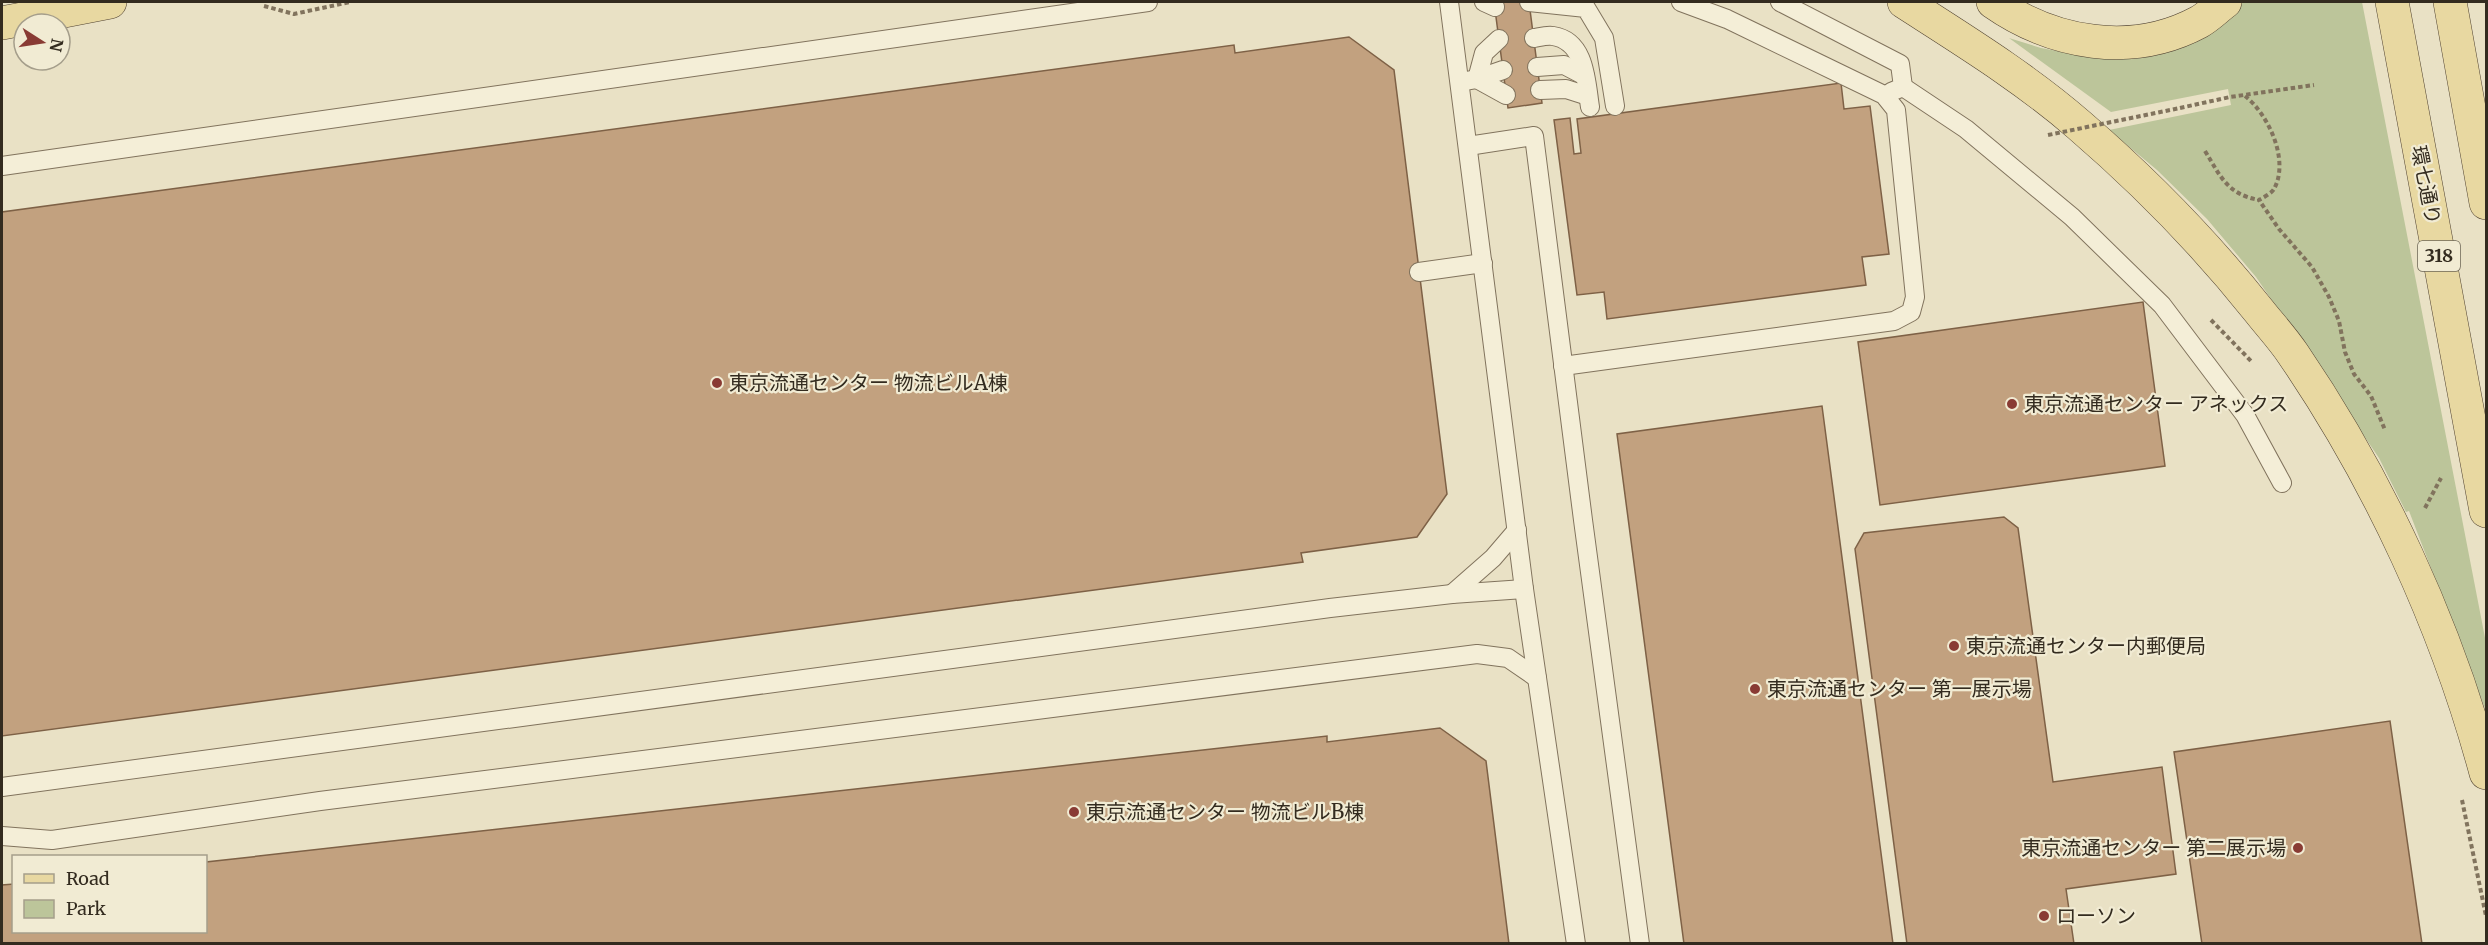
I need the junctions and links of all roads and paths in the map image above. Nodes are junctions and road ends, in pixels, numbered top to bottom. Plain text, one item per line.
1 (110, 2) edge
2 (350, 2) edge
3 (1149, 2) edge
4 (1453, 2) edge
5 (1529, 2) edge
6 (1681, 2) edge
7 (1779, 2) edge
8 (1904, 2) edge
9 (1993, 2) edge
10 (2225, 2) edge
11 (2392, 2) edge
12 (2450, 2) edge
13 (1583, 5) edge
14 (264, 6) dead end
15 (2, 23) edge
16 (1534, 38) dead end
17 (1499, 39) dead end
18 (1537, 67) dead end
19 (1503, 70) dead end
20 (1585, 76) junction
21 (1469, 80) junction
22 (2314, 85) dead end
23 (1903, 87) junction
24 (1540, 90) dead end
25 (1506, 95) dead end
26 (1884, 95) junction
27 (2245, 96) junction
28 (1615, 106) dead end
29 (2040, 129) dead end
30 (2048, 135) junction
31 (2054, 141) dead end
32 (1468, 146) junction
33 (2205, 151) dead end
34 (2, 166) edge
35 (2259, 200) junction
36 (2487, 203) edge
37 (1483, 263) junction
38 (1419, 272) dead end
39 (1563, 366) junction
40 (2389, 440) dead end
41 (2440, 478) dead end
42 (2282, 483) dead end
43 (2425, 508) dead end
44 (2487, 511) edge
45 (1517, 530) junction
46 (1524, 589) junction
47 (1452, 594) junction
48 (1537, 678) junction
49 (2487, 773) edge
50 (2, 787) edge
51 (2461, 797) dead end
52 (2, 836) edge
53 (2487, 916) edge
54 (1576, 944) edge
55 (1641, 944) edge

1 - 15 main road
2 - 14 path
3 - 34 lane
4 - 21 lane
5 - 13 lane
6 - 26 lane
7 - 23 lane
8 - 49 main road
9 - 10 main road
11 - 44 main road, 環七通り / 318
12 - 36 main road
13 - 28 lane
16 - 20 lane
17 - 21 lane
18 - 20 lane
19 - 21 lane
20 - 24 lane
21 - 25 lane
21 - 32 lane
22 - 27 path
23 - 26 lane
23 - 42 lane
26 - 39 lane
27 - 30 path, bridge
27 - 35 path
29 - 30 path
30 - 31 path, bridge
32 - 37 lane
32 - 39 lane
33 - 35 path
35 - 40 path
37 - 38 lane
37 - 45 lane
39 - 55 lane
41 - 43 path
45 - 46 lane
45 - 47 lane
46 - 47 lane
46 - 48 lane
47 - 50 lane
48 - 52 lane
48 - 54 lane
51 - 53 path

